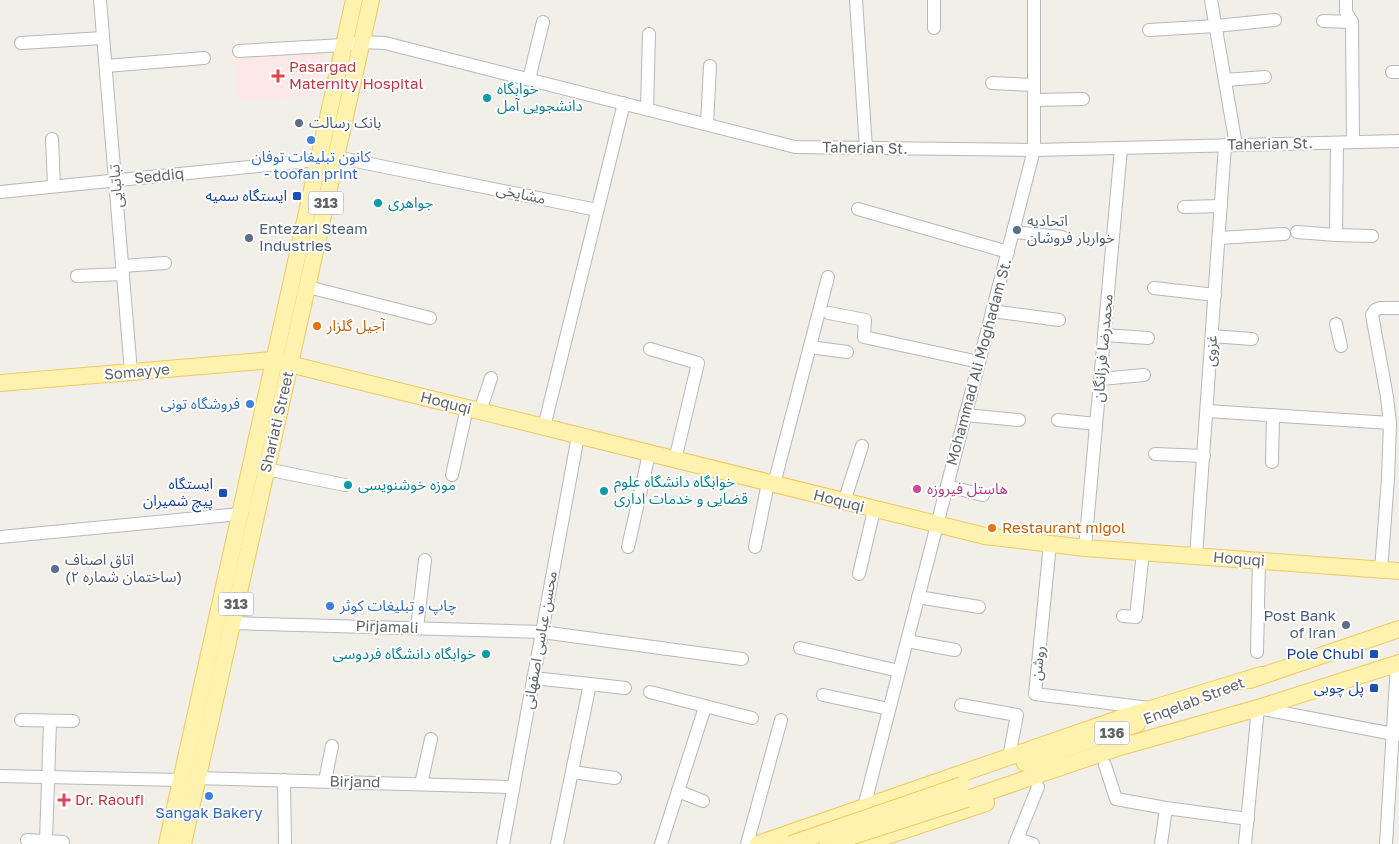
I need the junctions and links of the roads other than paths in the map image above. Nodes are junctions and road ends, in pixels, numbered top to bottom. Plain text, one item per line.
1 (100, 0) edge
2 (354, 0) edge
3 (371, 0) edge
4 (856, 0) edge
5 (934, 0) edge
6 (1034, 0) edge
7 (1211, 0) edge
8 (1346, 0) edge
9 (1276, 20) dead end
10 (1323, 21) dead end
11 (543, 22) dead end
12 (1352, 22) junction
13 (1216, 26) junction
14 (934, 28) dead end
15 (1149, 30) dead end
16 (649, 34) dead end
17 (104, 38) junction
18 (362, 42) junction
19 (21, 43) dead end
20 (343, 45) junction
21 (239, 51) dead end
22 (204, 58) dead end
23 (106, 66) junction
24 (710, 66) dead end
25 (1265, 77) dead end
26 (529, 79) junction
27 (1225, 80) junction
28 (992, 83) dead end
29 (1034, 85) junction
30 (1083, 99) dead end
31 (1034, 100) junction
32 (624, 103) junction
33 (647, 109) junction
34 (707, 124) junction
35 (52, 139) dead end
36 (1399, 141) edge
37 (1353, 142) junction
38 (1337, 143) junction
39 (1231, 145) junction
40 (866, 148) junction
41 (1121, 148) junction
42 (1034, 150) junction
43 (336, 157) junction
44 (318, 160) junction
45 (115, 180) junction
46 (54, 186) junction
47 (0, 192) edge
48 (1221, 206) junction
49 (1184, 207) dead end
50 (858, 209) dead end
51 (597, 210) junction
52 (1013, 232) junction
53 (1336, 235) junction
54 (1372, 236) dead end
55 (1062, 238) dead end
56 (1219, 238) junction
57 (1008, 252) junction
58 (166, 263) dead end
59 (123, 270) junction
60 (77, 276) dead end
61 (828, 277) dead end
62 (308, 287) junction
63 (1154, 288) dead end
64 (1215, 295) junction
65 (1399, 308) edge
66 (992, 311) junction
67 (829, 313) dead end
68 (430, 318) dead end
69 (1059, 320) dead end
70 (1336, 324) dead end
71 (1104, 336) junction
72 (1212, 336) junction
73 (1148, 338) dead end
74 (1252, 339) dead end
75 (1341, 346) dead end
76 (810, 347) junction
77 (650, 349) dead end
78 (847, 352) dead end
79 (273, 360) junction
80 (979, 362) junction
81 (290, 364) junction
82 (131, 372) junction
83 (1144, 375) dead end
84 (491, 378) dead end
85 (1101, 379) junction
86 (0, 383) edge
87 (1393, 398) edge
88 (473, 410) junction
89 (1207, 411) junction
90 (965, 415) junction
91 (1273, 415) junction
92 (1019, 420) dead end
93 (1058, 420) dead end
94 (1390, 423) junction
95 (1096, 424) junction
96 (544, 427) junction
97 (578, 436) junction
98 (862, 446) dead end
99 (649, 454) junction
100 (1155, 454) dead end
101 (1204, 456) junction
102 (675, 460) junction
103 (1272, 462) dead end
104 (266, 469) junction
105 (452, 476) dead end
106 (1394, 479) edge
107 (771, 484) junction
108 (345, 485) dead end
109 (947, 486) junction
110 (983, 495) dead end
111 (844, 502) junction
112 (874, 510) junction
113 (240, 514) junction
114 (937, 525) junction
115 (0, 537) edge
116 (1050, 544) junction
117 (754, 547) dead end
118 (628, 548) dead end
119 (1085, 548) junction
120 (1143, 552) junction
121 (1196, 556) junction
122 (425, 560) dead end
123 (1259, 560) junction
124 (1381, 570) junction
125 (1399, 571) edge
126 (859, 574) dead end
127 (918, 597) junction
128 (979, 607) dead end
129 (1124, 616) dead end
130 (232, 623) junction
131 (417, 628) junction
132 (1399, 629) edge
133 (542, 632) junction
134 (906, 642) junction
135 (800, 648) dead end
136 (955, 650) dead end
137 (1256, 652) dead end
138 (742, 660) dead end
139 (1398, 663) edge
140 (899, 671) junction
141 (1261, 676) junction
142 (534, 678) junction
143 (590, 684) junction
144 (625, 688) dead end
145 (650, 692) dead end
146 (823, 695) dead end
147 (961, 705) dead end
148 (705, 707) junction
149 (1258, 708) junction
150 (889, 709) junction
151 (1153, 709) junction
152 (752, 718) dead end
153 (21, 720) dead end
154 (781, 720) dead end
155 (73, 721) dead end
156 (50, 722) junction
157 (1396, 734) edge
158 (431, 739) dead end
159 (332, 746) dead end
160 (1009, 757) junction
161 (1105, 764) junction
162 (572, 772) junction
163 (0, 776) edge
164 (48, 777) junction
165 (198, 778) junction
166 (615, 778) dead end
167 (181, 780) junction
168 (284, 780) junction
169 (325, 782) junction
170 (421, 784) junction
171 (513, 787) junction
172 (1038, 787) junction
173 (678, 792) junction
174 (965, 792) junction
175 (703, 801) dead end
176 (1166, 808) junction
177 (857, 810) junction
178 (1248, 819) junction
179 (27, 840) dead end
180 (46, 841) junction
181 (1016, 841) edge
182 (63, 842) dead end
183 (766, 843) edge
184 (167, 844) edge
185 (183, 844) edge
186 (285, 844) edge
187 (503, 844) edge
188 (557, 844) edge
189 (661, 844) edge
190 (748, 844) edge
191 (791, 844) edge
192 (828, 844) edge
193 (841, 844) edge
194 (863, 844) edge
195 (1033, 844) edge
196 (1160, 844) edge
197 (1245, 844) edge
198 (1386, 844) edge

1 - 17 street, تباتبایی
2 - 20 main road, Shariati Street / 313
3 - 18 main road, Shariati Street / 313
4 - 40 street
5 - 14 street
6 - 29 street, Mohammad Ali Moghadam St.
7 - 13 street, غزوی
8 - 12 street
9 - 13 street
10 - 12 street
11 - 26 street
12 - 37 street
13 - 15 street
13 - 27 street, غزوی
16 - 33 street
17 - 19 street
17 - 23 street, تباتبایی
18 - 20 street, Taherian St.
18 - 26 street, Taherian St.
18 - 43 main road, Shariati Street / 313
20 - 21 street, Taherian St.
20 - 44 main road, Shariati Street / 313
22 - 23 street
23 - 45 street, تباتبایی
24 - 34 street
25 - 27 street
26 - 32 street, Taherian St.
27 - 39 street, غزوی
28 - 29 street
29 - 31 street, Mohammad Ali Moghadam St.
30 - 31 street
31 - 42 street, Mohammad Ali Moghadam St.
32 - 33 street, Taherian St.
32 - 51 street
33 - 34 street, Taherian St.
34 - 40 street, Taherian St.
35 - 46 street
36 - 37 street, Taherian St.
37 - 38 street, Taherian St.
38 - 39 street, Taherian St.
38 - 53 street
39 - 41 street, Taherian St.
39 - 48 street, غزوی
40 - 42 street, Taherian St.
41 - 42 street, Taherian St.
41 - 71 street, محمدرضا فرزانگان
42 - 52 street, Mohammad Ali Moghadam St.
43 - 51 street, مشایخی
43 - 62 main road, Shariati Street / 313
44 - 45 street, Seddiq
44 - 79 main road, Shariati Street / 313
45 - 46 street, Seddiq
45 - 59 street, تباتبایی
46 - 47 street, Seddiq
48 - 49 street
48 - 56 street, غزوی
50 - 57 street
51 - 96 street
52 - 55 street
52 - 57 street, Mohammad Ali Moghadam St.
53 - 54 street
53 - 56 street
56 - 64 street, غزوی
57 - 66 street, Mohammad Ali Moghadam St.
58 - 59 street
59 - 60 street
59 - 82 street, تباتبایی
61 - 76 street
62 - 68 street
62 - 81 main road, Shariati Street / 313
63 - 64 street
64 - 72 street, غزوی
65 - 87 street
66 - 69 street
66 - 80 street, Mohammad Ali Moghadam St.
67 - 80 street
70 - 75 street
71 - 73 street
71 - 85 street, محمدرضا فرزانگان
72 - 74 street
72 - 89 street, غزوی
76 - 78 street
76 - 107 street
77 - 102 street
79 - 81 main road, Somayye
79 - 82 main road, Somayye
79 - 113 main road, Shariati Street / 313
80 - 90 street, Mohammad Ali Moghadam St.
81 - 88 main road, Hoquqi
81 - 104 main road, Shariati Street / 313
82 - 86 main road, Somayye
83 - 85 street
84 - 88 street
85 - 95 street, محمدرضا فرزانگان
87 - 94 street
88 - 96 main road, Hoquqi
88 - 105 street
89 - 91 street
89 - 101 street, غزوی
90 - 92 street
90 - 109 street, Mohammad Ali Moghadam St.
91 - 94 street
91 - 103 street
93 - 95 street
94 - 106 street
95 - 119 street, محمدرضا فرزانگان
96 - 97 main road, Hoquqi
97 - 99 main road, Hoquqi
97 - 133 street, محسن عباسی اصفهانی
98 - 111 street
99 - 102 main road, Hoquqi
99 - 118 street
100 - 101 street
101 - 121 street, غزوی
102 - 107 main road, Hoquqi
104 - 108 street
104 - 130 main road, Shariati Street / 313
106 - 124 street
107 - 111 main road, Hoquqi
107 - 117 street
109 - 110 street
109 - 114 street, Mohammad Ali Moghadam St.
111 - 112 main road, Hoquqi
112 - 114 main road, Hoquqi
112 - 126 street
113 - 115 street
113 - 167 main road, Shariati Street / 313
114 - 116 main road, Hoquqi
114 - 127 street, Mohammad Ali Moghadam St.
116 - 119 main road, Hoquqi
116 - 151 street, روشن
119 - 120 main road, Hoquqi
120 - 121 main road, Hoquqi
120 - 129 street
121 - 123 main road, Hoquqi
122 - 131 street
123 - 124 main road, Hoquqi
123 - 137 street
124 - 125 main road, Hoquqi
127 - 128 street
127 - 134 street, Mohammad Ali Moghadam St.
130 - 131 street, Pirjamali
130 - 165 main road, Shariati Street / 313
131 - 133 street, Pirjamali
132 - 141 main road, Enqelab Street / 136
133 - 138 street, Pirjamali
133 - 142 street, محسن عباسی اصفهانی
134 - 136 street
134 - 140 street, Mohammad Ali Moghadam St.
135 - 140 street
139 - 149 main road, Enqelab Street / 136
139 - 157 street
140 - 150 street, Mohammad Ali Moghadam St.
141 - 151 main road, Enqelab Street
141 - 174 main road, Enqelab Street / 136
142 - 143 street
142 - 171 street, محسن عباسی اصفهانی
143 - 144 street
143 - 162 street
145 - 148 street
146 - 150 street
147 - 160 street
148 - 152 street
148 - 173 street
149 - 157 street
149 - 161 main road
149 - 174 main road, Enqelab Street / 136
149 - 178 street
150 - 177 street, Mohammad Ali Moghadam St.
151 - 160 main road, Enqelab Street
153 - 156 street
154 - 190 street
155 - 156 street
156 - 164 street
157 - 198 street
158 - 170 street
159 - 169 street
160 - 177 main road, Enqelab Street
161 - 172 main road
161 - 176 street
162 - 166 street
162 - 188 street
163 - 164 street
164 - 167 street
164 - 180 street
165 - 168 street, Birjand
165 - 185 main road, Shariati Street / 313
167 - 184 main road, Shariati Street / 313
168 - 169 street, Birjand
168 - 186 street
169 - 170 street, Birjand
170 - 171 street, Birjand
171 - 187 street, محسن عباسی اصفهانی
172 - 181 street
172 - 194 main road
173 - 175 street
173 - 189 street
174 - 191 main road, 136, bridge
174 - 192 main road, 136, bridge
176 - 178 street
176 - 196 street
177 - 183 main road, Enqelab Street
177 - 193 main road
178 - 197 street
179 - 180 street
180 - 182 street
181 - 195 street

